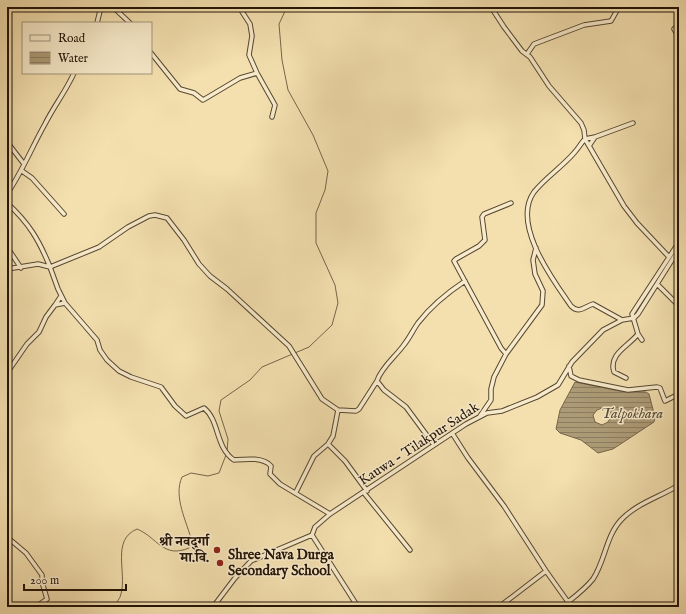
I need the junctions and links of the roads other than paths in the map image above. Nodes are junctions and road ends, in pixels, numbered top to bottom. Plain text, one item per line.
1 (101, 7) edge
2 (112, 7) edge
3 (239, 7) edge
4 (491, 7) edge
5 (619, 7) edge
6 (97, 22) edge
7 (129, 22) edge
8 (679, 24) edge
9 (679, 37) edge
10 (152, 54) edge
11 (527, 54) junction
12 (257, 73) junction
13 (73, 74) edge
14 (272, 117) dead end
15 (633, 123) dead end
16 (595, 137) junction
17 (585, 139) junction
18 (7, 142) edge
19 (589, 146) junction
20 (24, 164) junction
21 (22, 171) junction
22 (7, 194) edge
23 (7, 203) edge
24 (511, 203) dead end
25 (64, 214) dead end
26 (679, 242) edge
27 (7, 246) edge
28 (536, 247) junction
29 (679, 249) edge
30 (669, 257) junction
31 (50, 267) junction
32 (21, 268) junction
33 (7, 269) edge
34 (465, 281) junction
35 (657, 284) junction
36 (61, 296) junction
37 (65, 303) junction
38 (55, 305) junction
39 (679, 306) edge
40 (634, 318) junction
41 (622, 320) junction
42 (638, 334) junction
43 (642, 340) dead end
44 (506, 354) junction
45 (569, 366) junction
46 (7, 373) edge
47 (626, 378) dead end
48 (377, 381) junction
49 (679, 394) edge
50 (338, 410) junction
51 (479, 417) junction
52 (452, 433) junction
53 (328, 444) junction
54 (434, 445) junction
55 (679, 485) edge
56 (296, 492) junction
57 (365, 492) junction
58 (330, 514) junction
59 (312, 535) junction
60 (7, 537) edge
61 (410, 550) dead end
62 (546, 571) junction
63 (36, 607) edge
64 (213, 607) edge
65 (358, 607) edge
66 (500, 607) edge

1 - 6 street
2 - 7 street
3 - 12 street
4 - 11 street
5 - 11 street
8 - 9 street
10 - 12 street
11 - 17 street
12 - 14 street
13 - 20 street
15 - 16 street
16 - 17 street
16 - 19 street
17 - 19 street
17 - 28 street
18 - 20 street
19 - 30 street
20 - 21 street
21 - 22 street
21 - 25 street
23 - 31 street
24 - 34 street
26 - 30 street
27 - 32 street
28 - 41 street
28 - 44 street
29 - 35 street
30 - 40 street
31 - 32 street
31 - 36 street
31 - 50 street
32 - 33 street
34 - 44 street
34 - 48 street
35 - 39 street
35 - 40 street
36 - 37 street
36 - 38 street
37 - 38 street
37 - 56 street
38 - 46 street
40 - 41 street, Kauwa - Tilakpur Sadak
40 - 42 street
41 - 45 street, Kauwa - Tilakpur Sadak
42 - 43 street
42 - 47 street
44 - 51 street
45 - 49 street
45 - 51 street, Kauwa - Tilakpur Sadak
48 - 50 street
48 - 54 street
50 - 53 street
51 - 52 street, Kauwa - Tilakpur Sadak
52 - 54 street, Kauwa - Tilakpur Sadak
52 - 62 street
53 - 56 street
53 - 57 street
54 - 57 street, Kauwa - Tilakpur Sadak
55 - 62 street
56 - 58 street
57 - 58 street, Kauwa - Tilakpur Sadak
57 - 61 street
58 - 59 street, Kauwa - Tilakpur Sadak
59 - 64 street, Kauwa - Tilakpur Sadak
59 - 65 street
60 - 63 street
62 - 66 street

